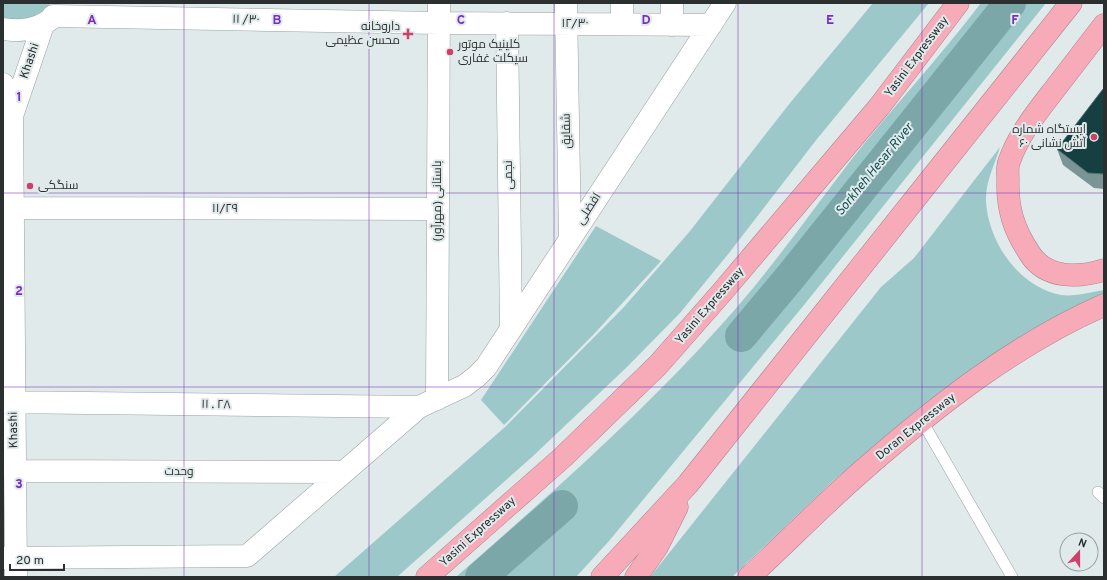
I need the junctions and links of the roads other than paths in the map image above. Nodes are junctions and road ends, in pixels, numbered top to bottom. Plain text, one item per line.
1 (622, 3) edge
2 (672, 3) edge
3 (725, 3) edge
4 (958, 3) edge
5 (1071, 3) edge
6 (439, 13) edge
7 (566, 14) edge
8 (53, 15) edge
9 (507, 23) junction
10 (622, 24) junction
11 (672, 25) junction
12 (711, 25) junction
13 (1104, 25) edge
14 (3, 29) edge
15 (3, 84) edge
16 (12, 116) junction
17 (7, 208) edge
18 (438, 209) junction
19 (570, 239) junction
20 (1104, 270) edge
21 (1104, 305) edge
22 (511, 327) junction
23 (8, 402) edge
24 (428, 403) junction
25 (922, 421) junction
26 (15, 471) junction
27 (344, 472) junction
28 (688, 484) junction
29 (11, 565) edge
30 (427, 577) edge
31 (602, 577) edge
32 (636, 577) edge
33 (749, 577) edge
34 (1012, 577) edge

1 - 10 street
2 - 11 street
3 - 12 street, افضلی
4 - 30 highway, Yasini Expressway
5 - 28 highway
6 - 8 street, ۱۱ /۳۰
6 - 9 street, ۱۲/۳۰
6 - 18 street, باستانی (مهرآور)
7 - 9 street, ۱۲/۳۰
7 - 10 street, ۱۲/۳۰
7 - 19 street, شقایق
8 - 14 street, ۱۱ /۳۰
8 - 16 street, Khashi
9 - 22 street, نجمی
10 - 11 street, ۱۲/۳۰
11 - 12 street, ۱۲/۳۰
12 - 19 street, افضلی
13 - 20 highway
15 - 16 street
16 - 17 street, Khashi
17 - 18 street, ۱۱/۲۹
17 - 23 street, Khashi
18 - 24 street, باستانی (مهرآور)
19 - 22 street, افضلی
21 - 25 highway, Doran Expressway
22 - 24 street, افضلی
23 - 24 street, ۱۱ . ۲۸
23 - 26 street, Khashi
24 - 27 street
25 - 33 highway, Doran Expressway
25 - 34 lane
26 - 27 street, وحدت
26 - 29 street, Khashi
27 - 29 street
28 - 31 highway
28 - 32 highway

